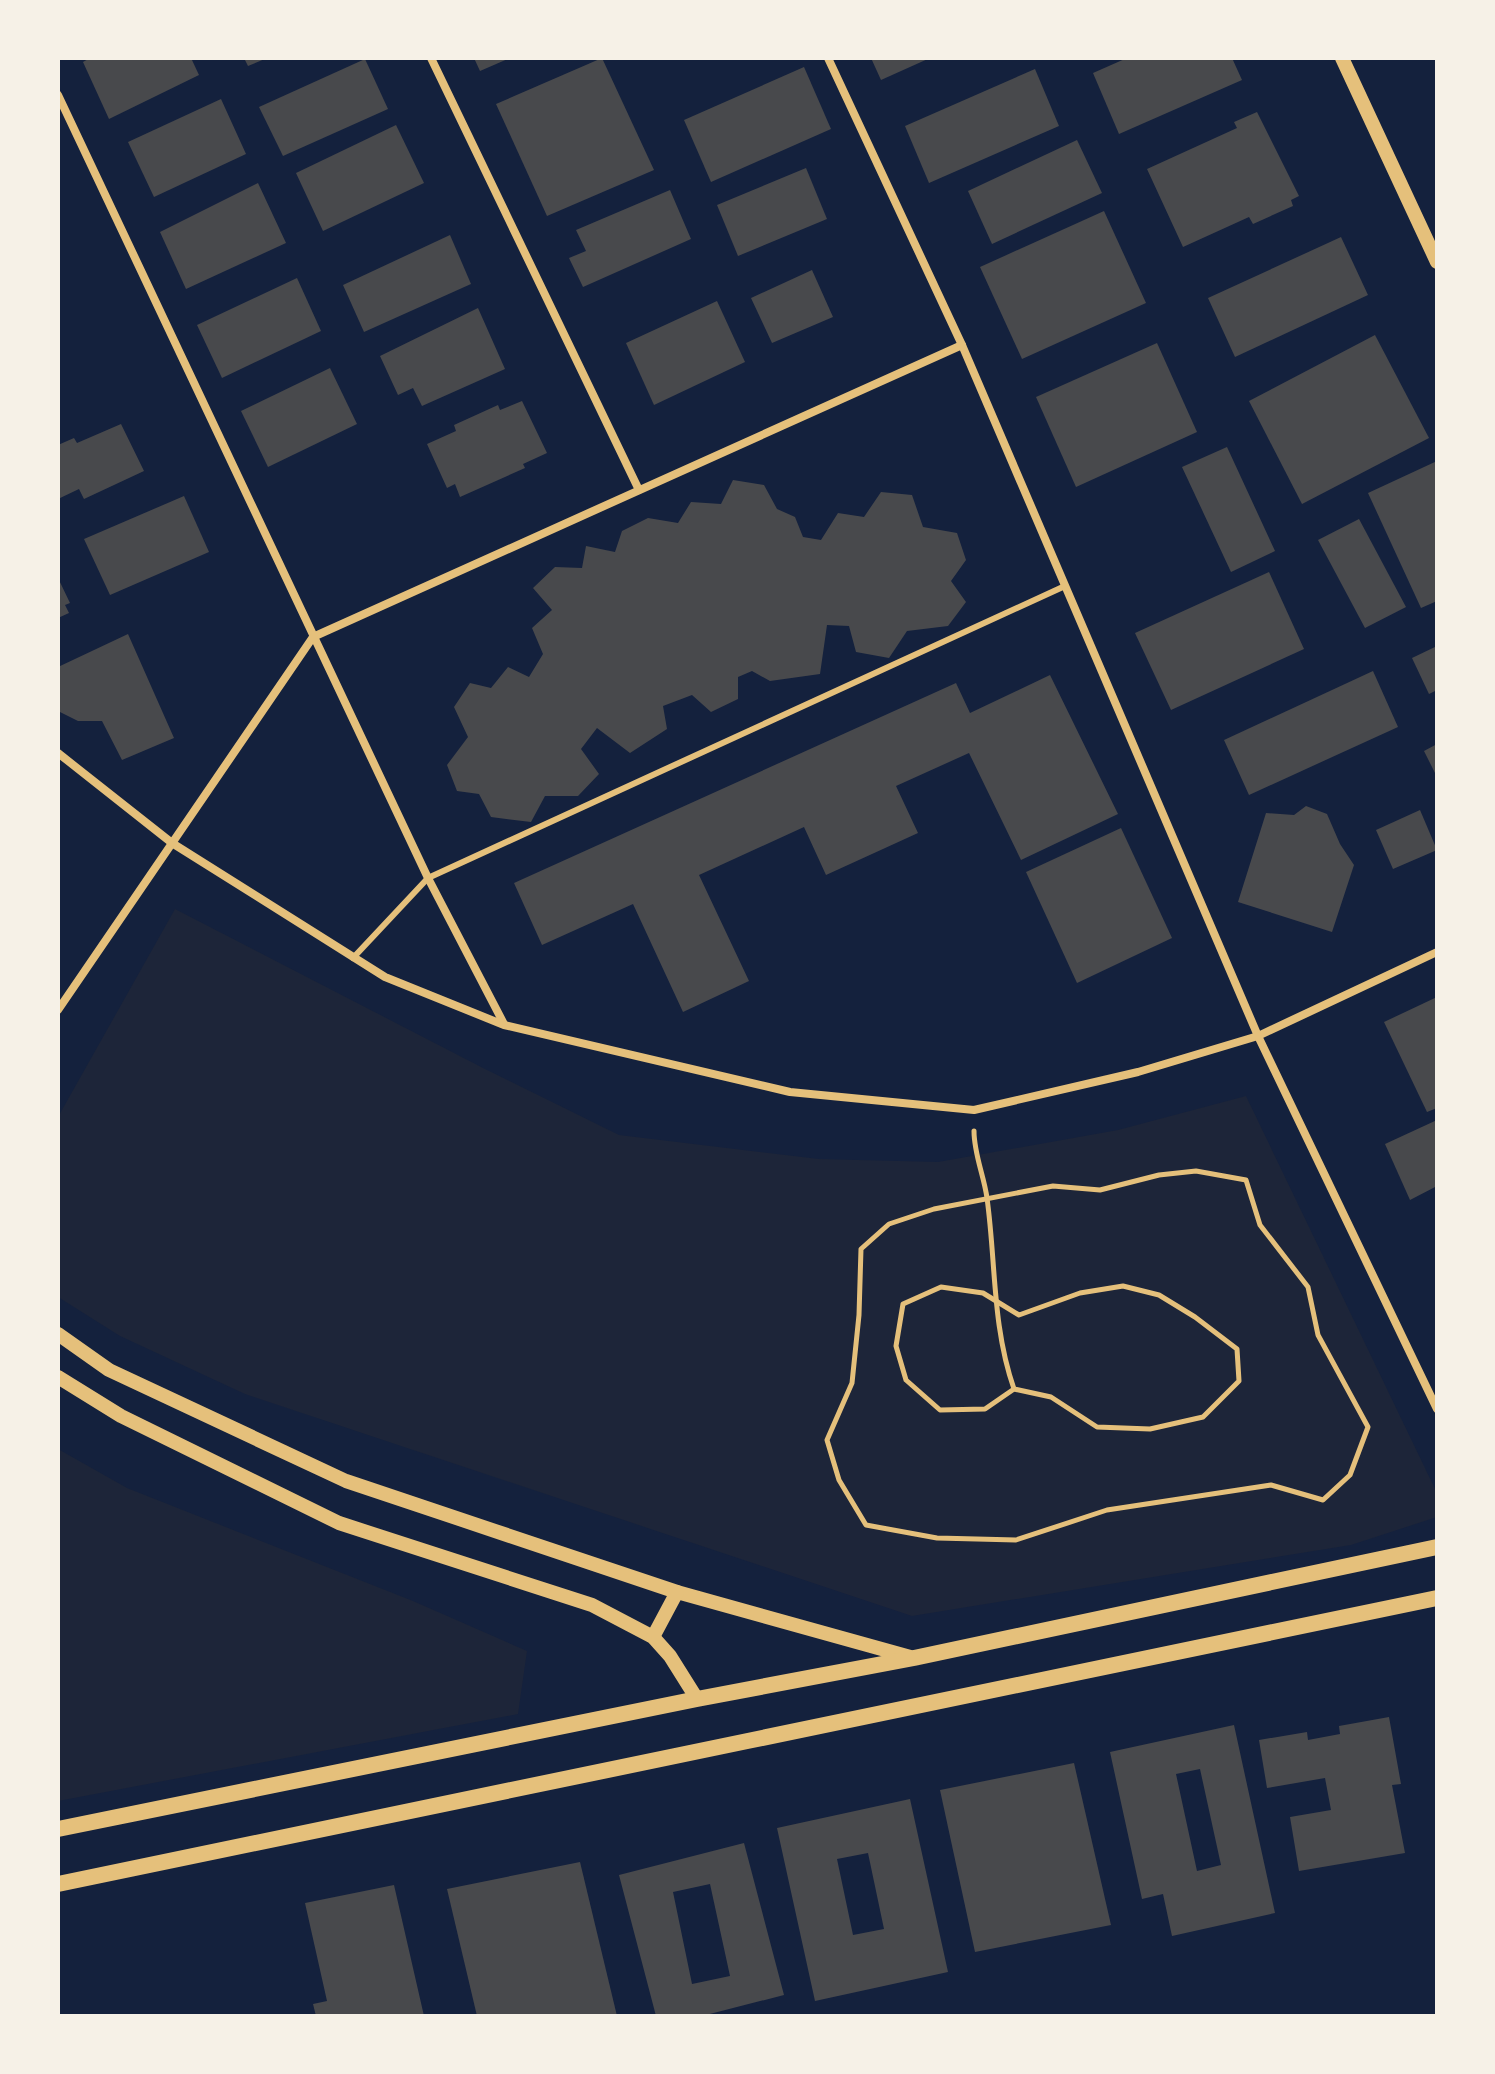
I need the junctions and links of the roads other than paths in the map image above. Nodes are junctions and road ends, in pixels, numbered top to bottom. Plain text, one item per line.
1 (431, 58) edge
2 (828, 58) edge
3 (1342, 58) edge
4 (58, 95) edge
5 (1437, 262) edge
6 (962, 345) junction
7 (639, 490) junction
8 (1065, 586) junction
9 (313, 637) junction
10 (58, 753) edge
11 (172, 843) junction
12 (428, 878) junction
13 (1437, 952) edge
14 (353, 958) junction
15 (58, 1010) edge
16 (504, 1025) junction
17 (1258, 1036) junction
18 (58, 1334) edge
19 (58, 1377) edge
20 (1437, 1409) edge
21 (1437, 1547) edge
22 (677, 1592) junction
23 (1437, 1598) edge
24 (653, 1637) junction
25 (914, 1658) junction
26 (697, 1699) junction
27 (58, 1829) edge
28 (58, 1884) edge

1 - 7 street
2 - 6 street
3 - 5 street
4 - 9 street
6 - 7 street
6 - 8 street
7 - 9 street
8 - 12 lane
8 - 17 street
9 - 11 street
9 - 12 street
10 - 11 street
11 - 14 street
11 - 15 street
12 - 14 lane
12 - 16 street
13 - 17 street
14 - 16 street
16 - 17 street
17 - 20 street
18 - 22 street
19 - 24 street
21 - 25 main road
22 - 24 street
22 - 25 street
23 - 28 main road
24 - 26 street
25 - 26 main road
26 - 27 main road

